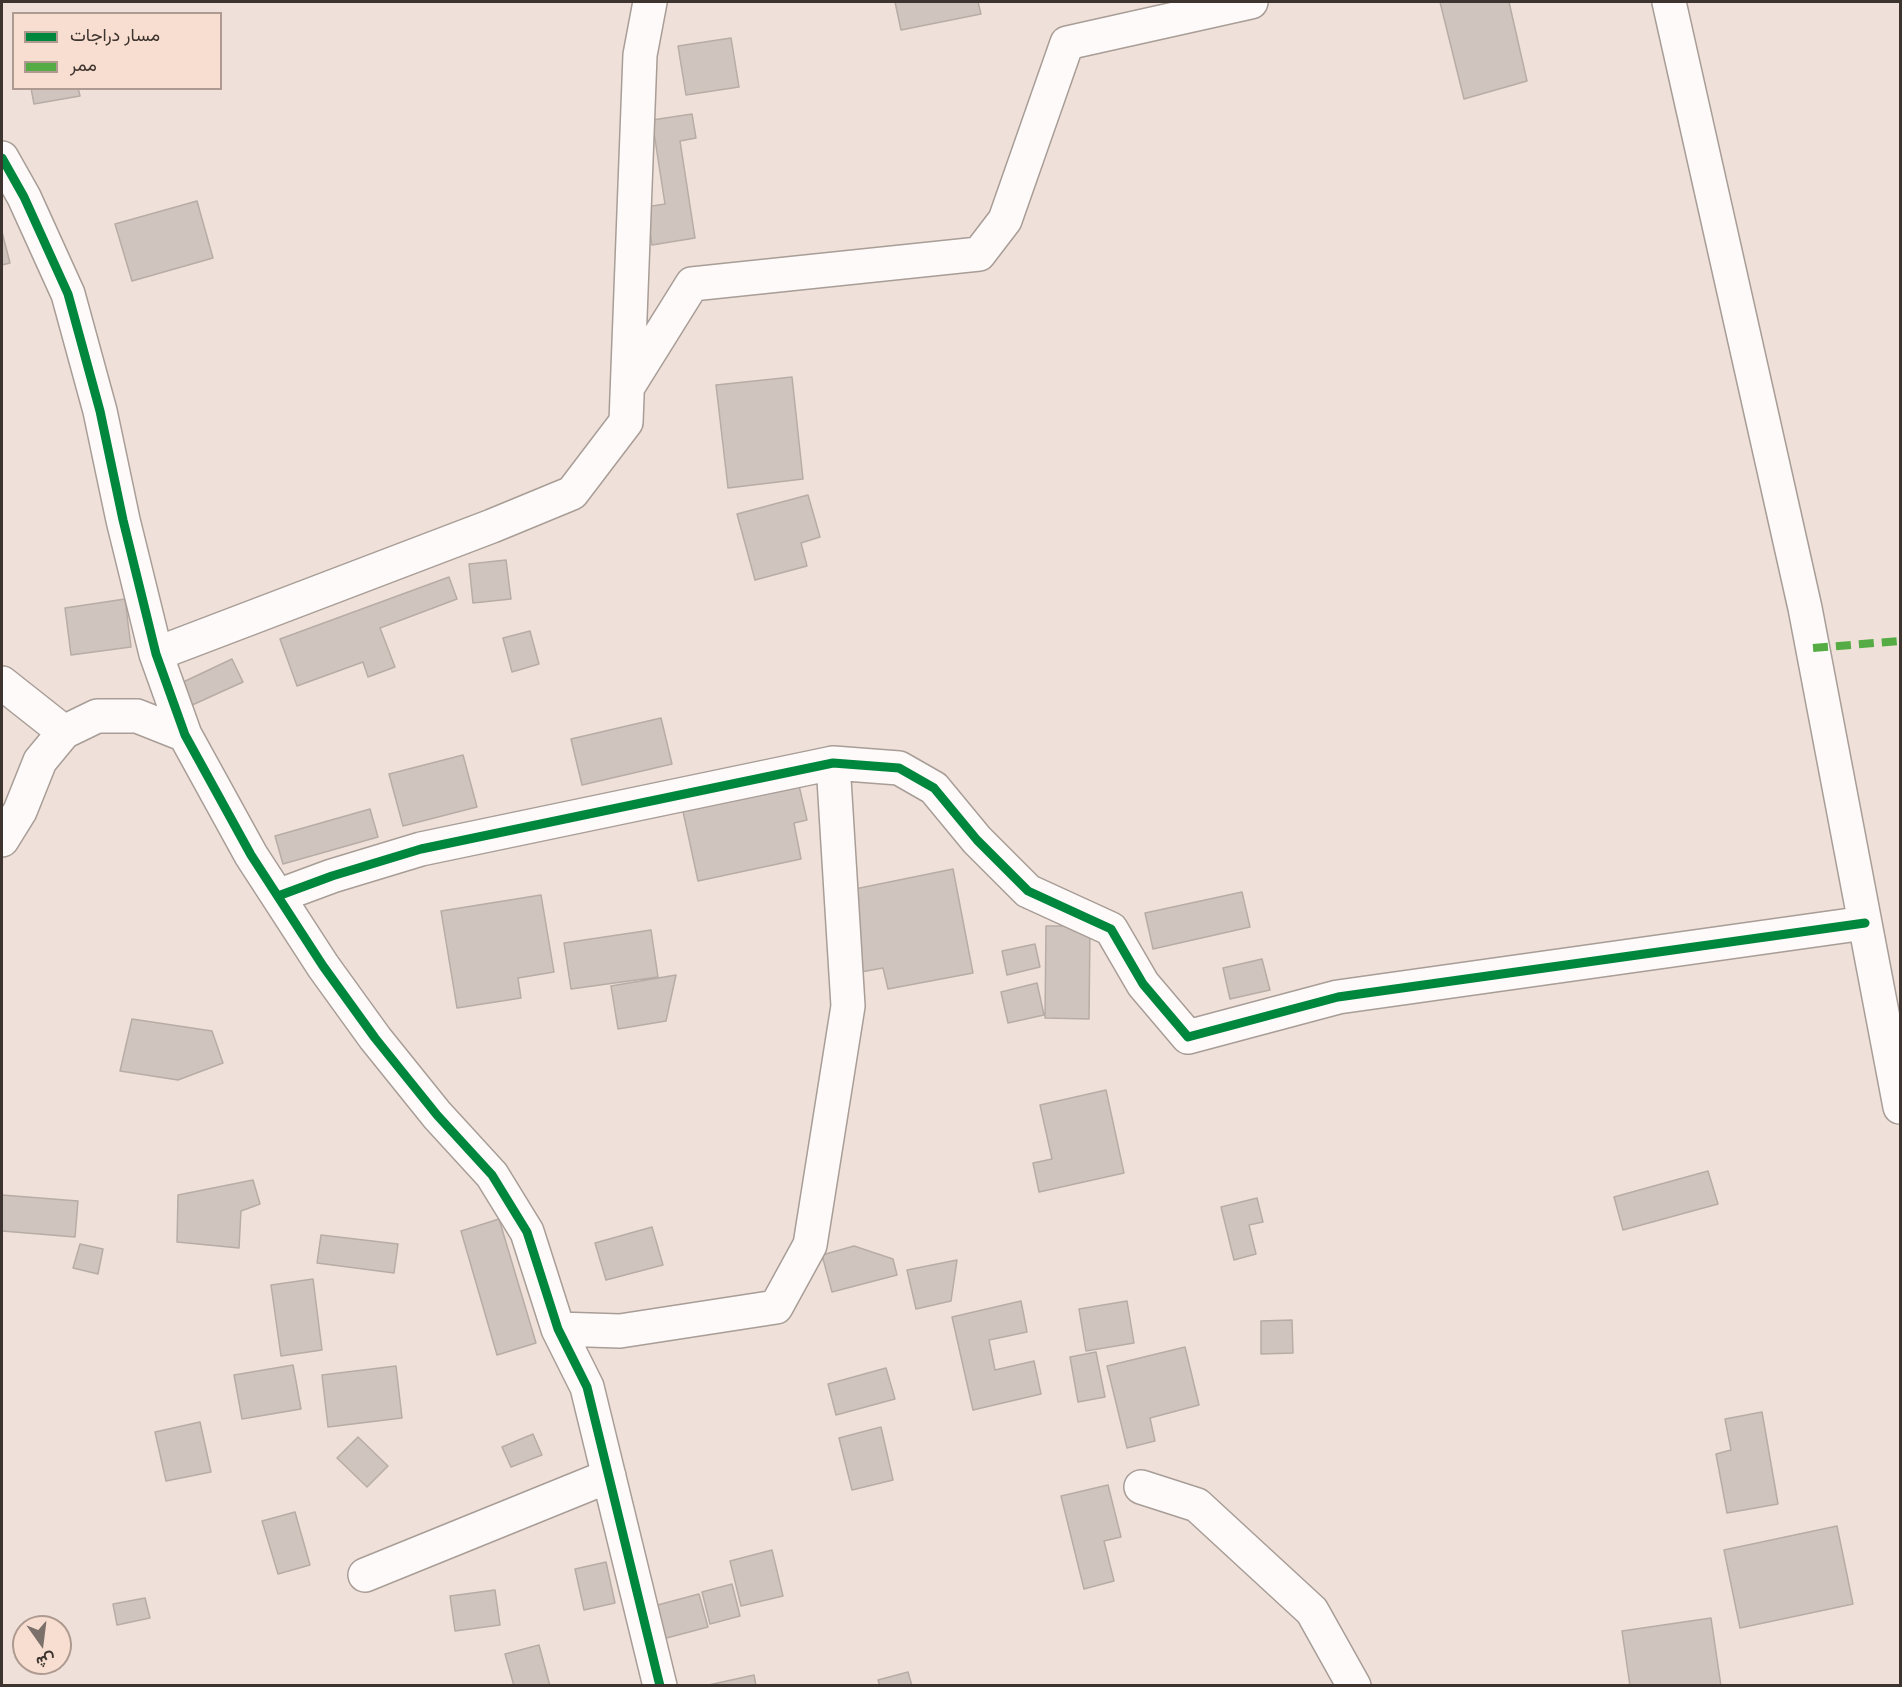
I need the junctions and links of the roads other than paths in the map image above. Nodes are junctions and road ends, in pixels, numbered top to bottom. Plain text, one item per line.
1 (650, 2) edge
2 (1251, 2) edge
3 (1669, 2) edge
4 (2, 158) edge
5 (628, 387) junction
6 (156, 654) junction
7 (2, 683) edge
8 (64, 732) junction
9 (185, 735) junction
10 (833, 763) junction
11 (2, 840) edge
12 (278, 896) junction
13 (1865, 923) junction
14 (1900, 1107) edge
15 (558, 1329) junction
16 (609, 1476) junction
17 (1141, 1487) dead end
18 (365, 1575) dead end
19 (660, 1686) edge
20 (1354, 1686) edge

1 - 5 street
2 - 5 street
3 - 13 street
4 - 6 street
5 - 6 street
6 - 9 street
7 - 8 street
8 - 9 street
8 - 11 street
9 - 12 street
10 - 12 street
10 - 13 street
10 - 15 street
12 - 15 street
13 - 14 street
15 - 16 street
16 - 18 street
16 - 19 street
17 - 20 street

